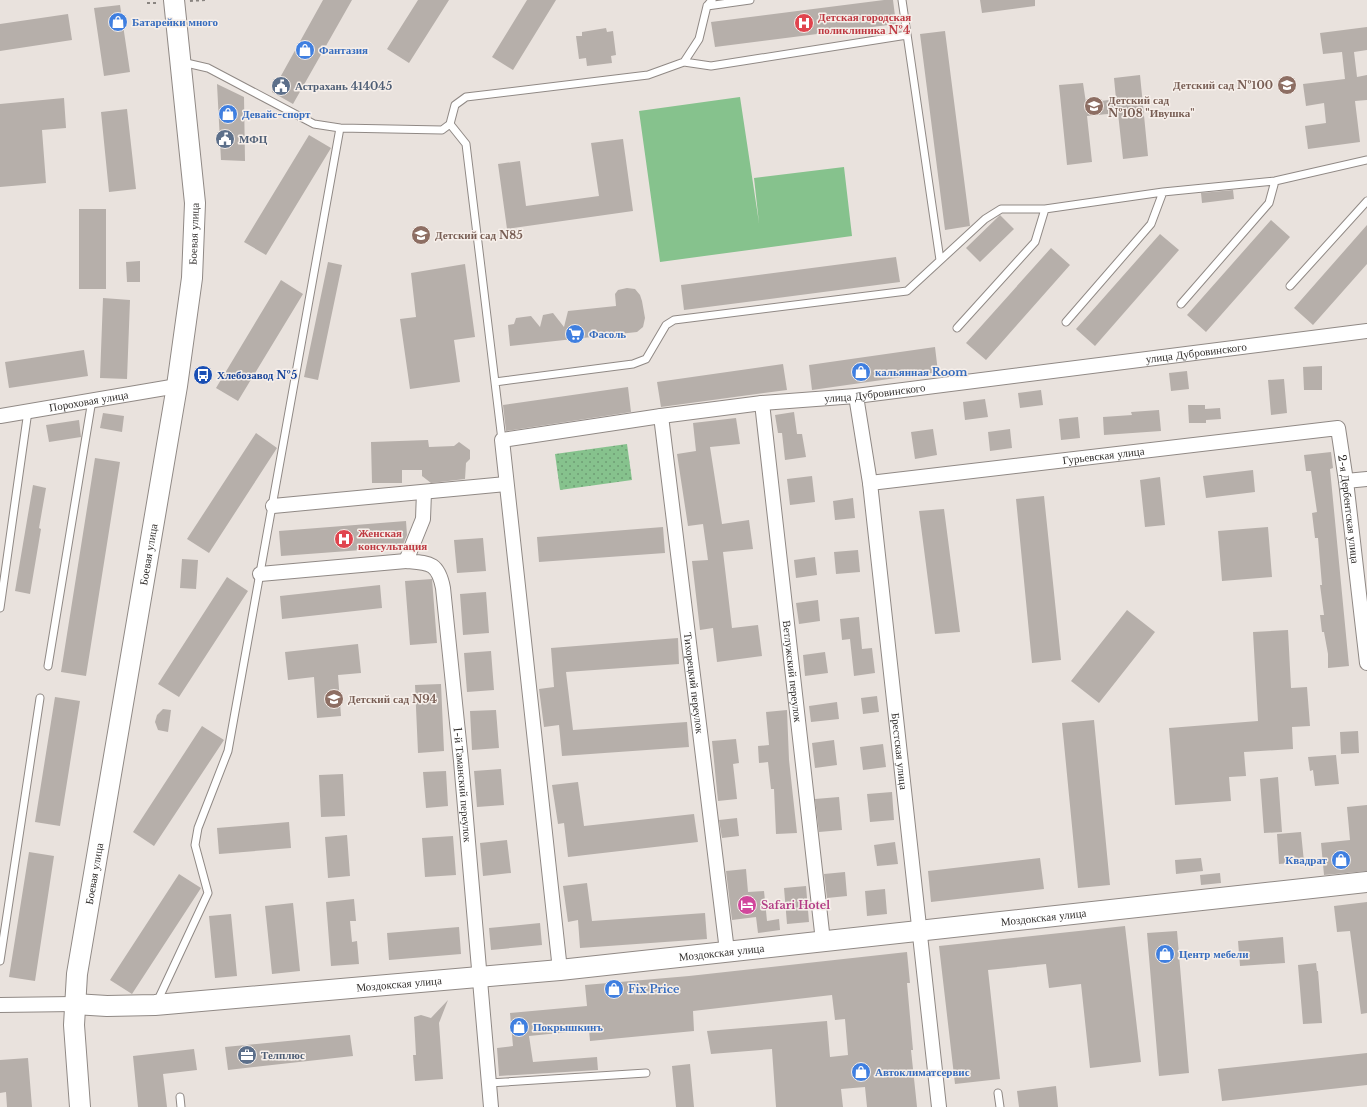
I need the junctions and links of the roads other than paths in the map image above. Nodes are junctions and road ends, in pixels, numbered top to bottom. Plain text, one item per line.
1 (174, 0) edge
2 (750, 0) edge
3 (902, 0) edge
4 (709, 3) edge
5 (907, 35) junction
6 (180, 62) junction
7 (684, 62) junction
8 (450, 124) junction
9 (340, 128) junction
10 (1367, 160) edge
11 (1275, 181) junction
12 (1163, 192) junction
13 (1367, 201) edge
14 (1045, 209) junction
15 (940, 260) junction
16 (1290, 286) dead end
17 (1181, 304) dead end
18 (1066, 322) dead end
19 (957, 328) dead end
20 (1367, 331) edge
21 (495, 382) junction
22 (177, 386) junction
23 (856, 396) junction
24 (92, 400) junction
25 (762, 403) junction
26 (28, 411) junction
27 (0, 416) edge
28 (661, 416) junction
29 (1338, 428) joint
30 (502, 440) junction
31 (1367, 478) edge
32 (1346, 481) junction
33 (870, 483) junction
34 (506, 484) junction
35 (424, 492) junction
36 (273, 506) junction
37 (406, 562) junction
38 (260, 574) junction
39 (0, 608) edge
40 (1367, 663) edge
41 (48, 666) dead end
42 (40, 698) dead end
43 (1367, 882) edge
44 (921, 930) junction
45 (823, 940) junction
46 (727, 951) junction
47 (0, 961) edge
48 (560, 970) junction
49 (480, 977) junction
50 (74, 1004) junction
51 (0, 1005) edge
52 (155, 1005) junction
53 (646, 1074) dead end
54 (489, 1083) junction
55 (998, 1093) dead end
56 (180, 1097) dead end
57 (80, 1107) edge
58 (181, 1107) edge
59 (491, 1107) edge
60 (939, 1107) edge
61 (1000, 1107) edge

1 - 6 main road, Боевая улица
2 - 4 lane
3 - 5 lane
4 - 7 lane
5 - 7 lane
5 - 15 lane
6 - 9 lane
6 - 22 main road, Боевая улица
7 - 8 lane
8 - 9 lane
8 - 21 lane
9 - 36 lane
10 - 11 lane
11 - 12 lane
11 - 17 lane
12 - 14 lane
12 - 18 lane
13 - 16 lane
14 - 15 lane
14 - 19 lane
15 - 21 lane
20 - 23 street, улица Дубровинского
21 - 30 lane
22 - 24 street, Пороховая улица
22 - 50 main road, Боевая улица
23 - 25 street, улица Дубровинского
23 - 33 street, Брестская улица
24 - 26 street, Пороховая улица
24 - 41 lane
25 - 28 street, улица Дубровинского
25 - 45 street, Ветлужский переулок
26 - 27 street, Пороховая улица
26 - 39 lane
28 - 30 street, улица Дубровинского
28 - 46 street, Тихорецкий переулок
29 - 32 street, 2-я Дербентская улица
29 - 33 street, Гурьевская улица
30 - 34 street
31 - 32 street
32 - 40 street, 2-я Дербентская улица
33 - 44 street, Брестская улица
34 - 35 street
34 - 48 street
35 - 36 street
35 - 37 street
36 - 38 lane
37 - 38 street, 1-й Таманский переулок
37 - 49 street, 1-й Таманский переулок
38 - 52 lane
42 - 47 lane
43 - 44 main road, Моздокская улица
44 - 45 main road, Моздокская улица
44 - 60 street, Брестская улица
45 - 46 main road, Моздокская улица
46 - 48 main road, Моздокская улица
48 - 49 main road, Моздокская улица
49 - 52 main road, Моздокская улица
49 - 54 street, 1-й Таманский переулок
50 - 51 street
50 - 52 main road, Моздокская улица
50 - 57 main road, Боевая улица
53 - 54 lane
54 - 59 street, 1-й Таманский переулок
55 - 61 lane
56 - 58 lane

